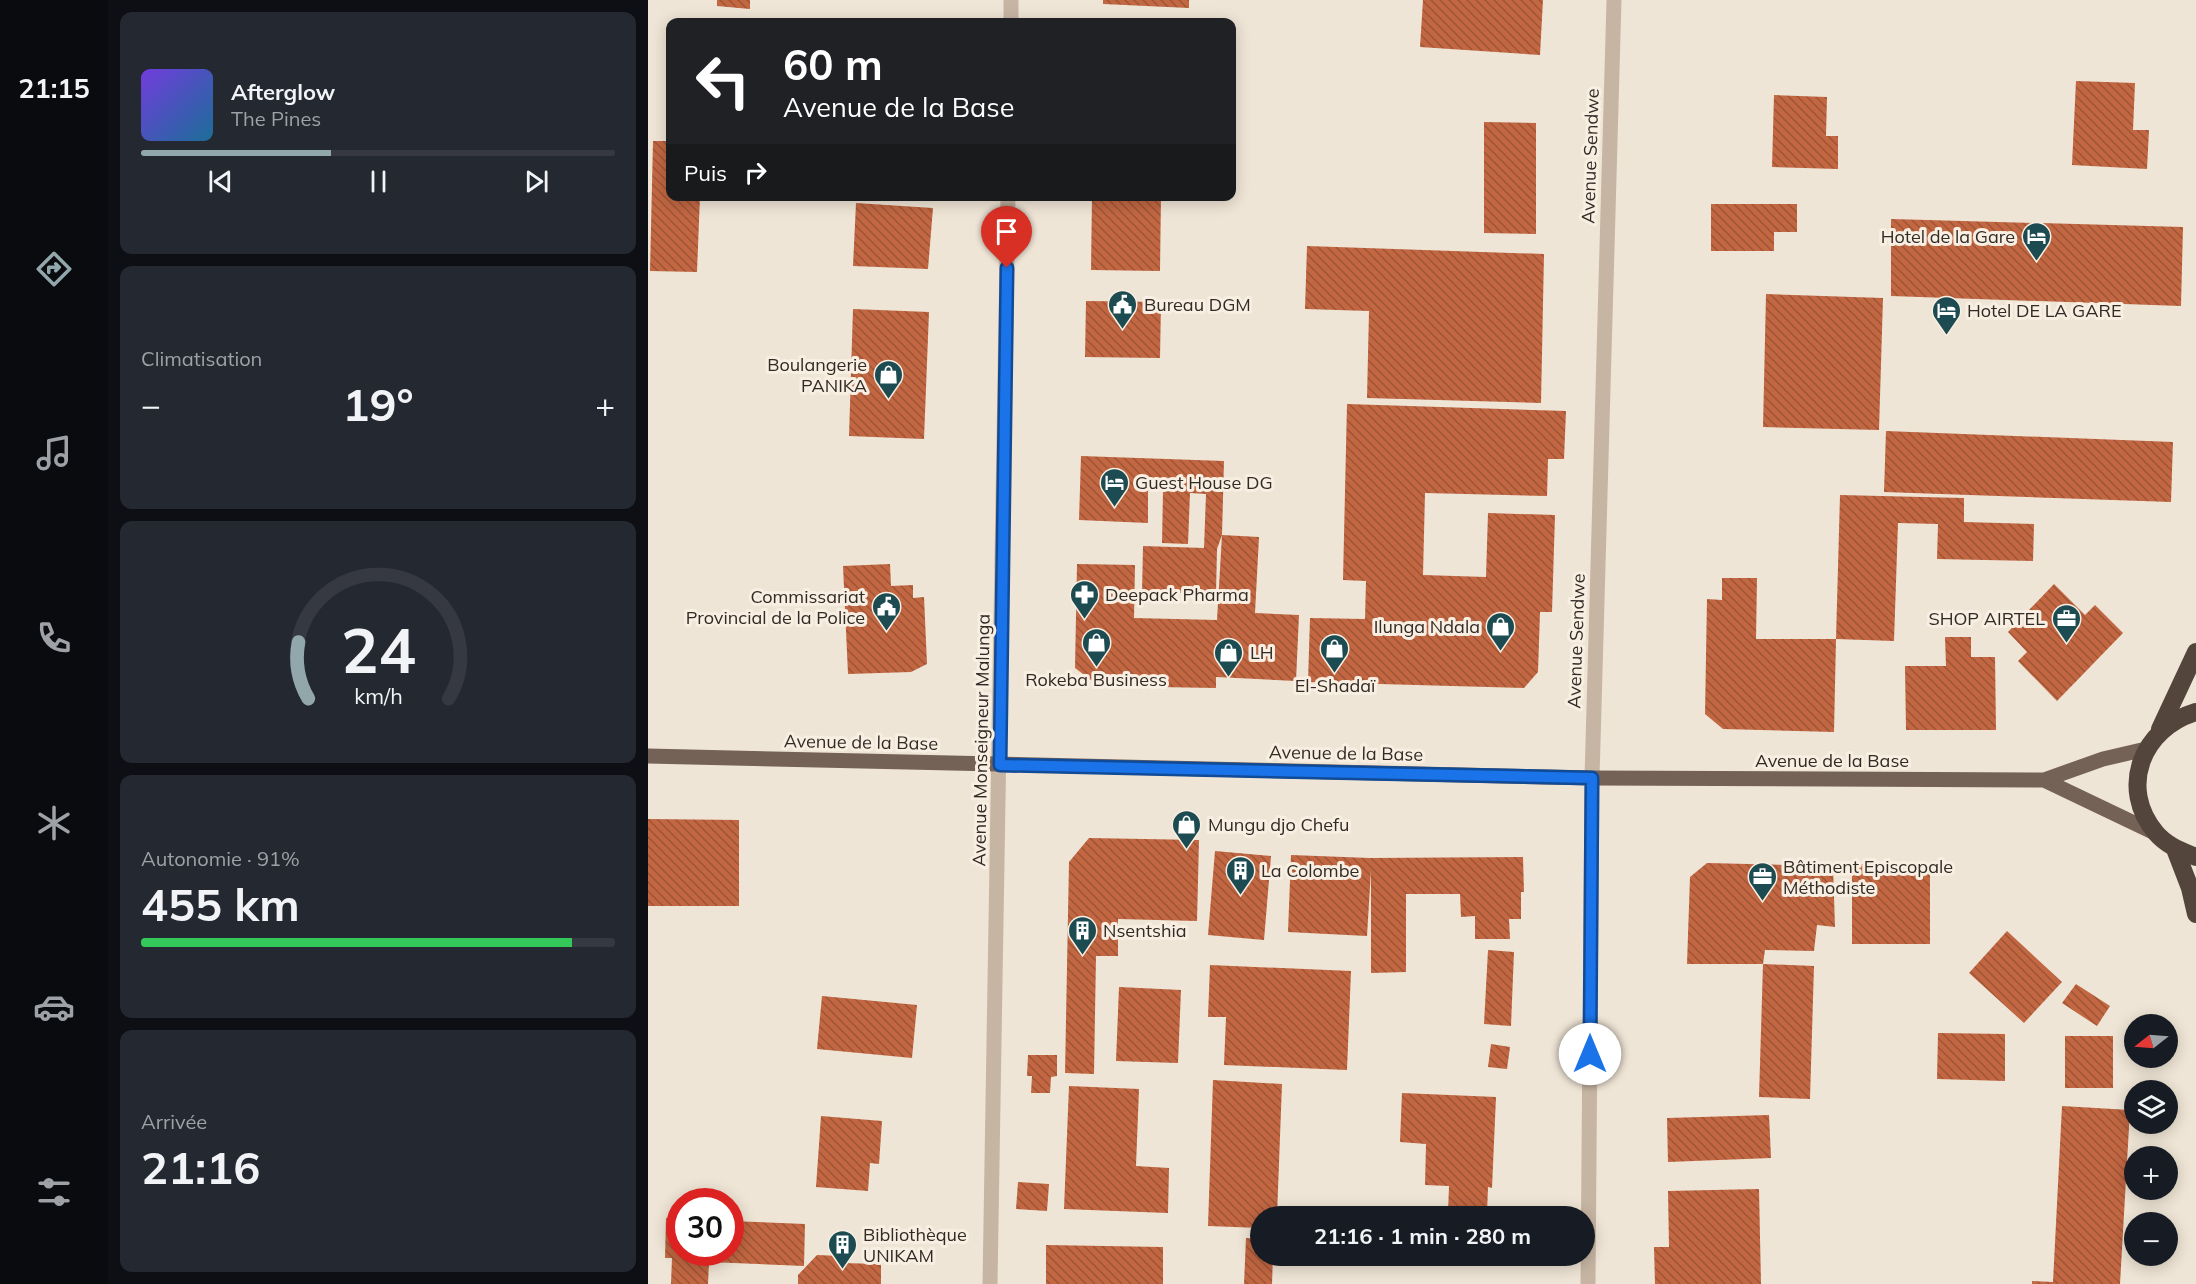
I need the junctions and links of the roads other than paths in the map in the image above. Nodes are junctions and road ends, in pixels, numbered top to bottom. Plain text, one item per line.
1 (1011, 0) edge
2 (1614, 0) edge
3 (1011, 18) edge
4 (1008, 201) edge
5 (2196, 652) edge
6 (2196, 712) edge
7 (2159, 732) junction
8 (2146, 749) junction
9 (648, 756) edge
10 (1000, 765) junction
11 (1592, 778) junction
12 (2044, 780) junction
13 (2157, 834) junction
14 (2175, 849) junction
15 (2196, 857) edge
16 (2196, 914) edge
17 (990, 1284) edge
18 (1588, 1284) edge

1 - 3 street
2 - 11 street, Avenue Sendwe
4 - 10 street, Avenue Monseigneur Malunga
5 - 7 highway
6 - 7 highway
7 - 8 highway
8 - 12 main road
8 - 13 highway
9 - 10 main road, Avenue de la Base
10 - 11 main road, Avenue de la Base
10 - 17 street, Avenue Monseigneur Malunga
11 - 12 main road, Avenue de la Base
11 - 18 street, Avenue Sendwe
12 - 13 main road
13 - 14 highway
14 - 15 highway
14 - 16 highway

